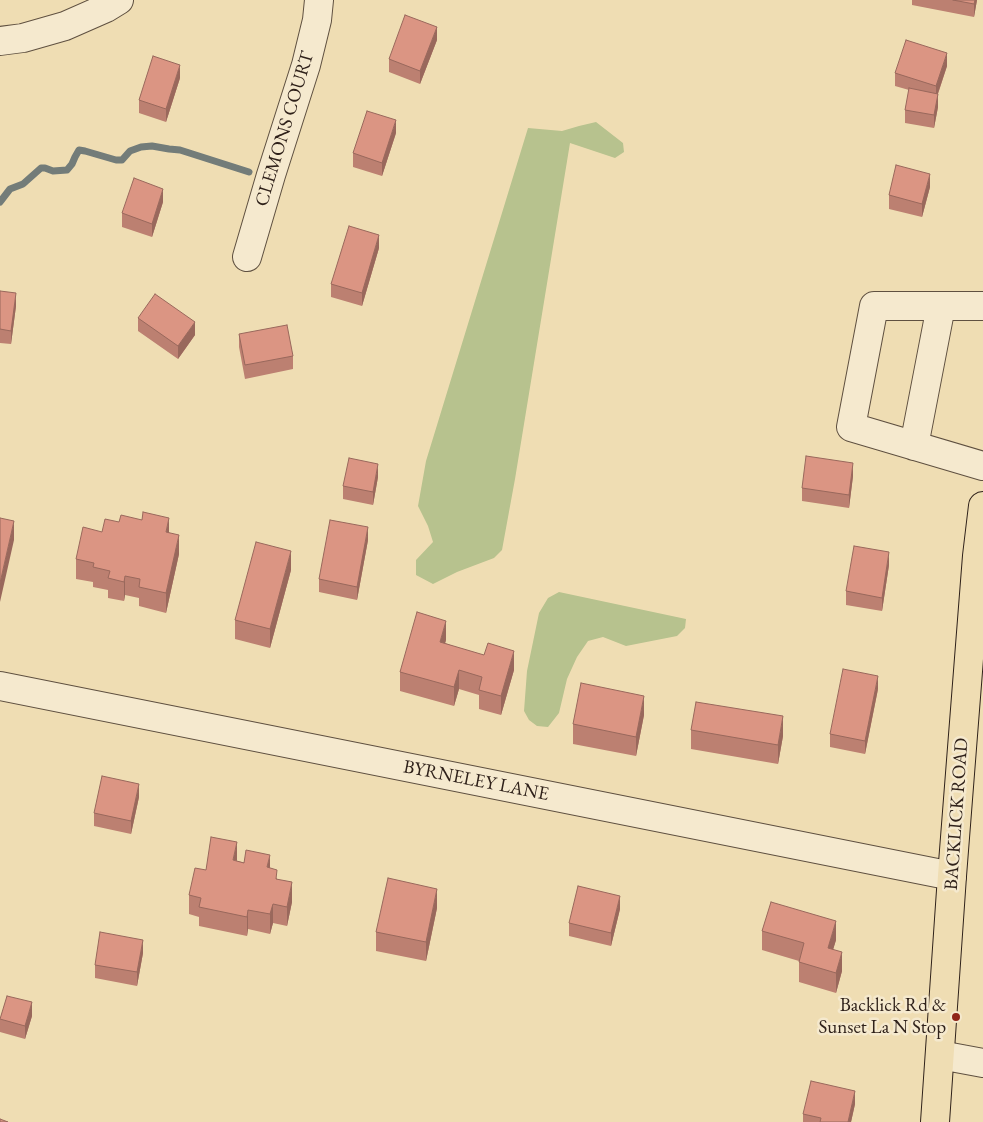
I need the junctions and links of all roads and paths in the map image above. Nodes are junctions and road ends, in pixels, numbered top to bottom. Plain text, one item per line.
1 (119, 0) edge
2 (319, 0) edge
3 (0, 41) edge
4 (247, 257) dead end
5 (941, 306) junction
6 (983, 306) edge
7 (914, 446) junction
8 (983, 466) edge
9 (983, 506) edge
10 (0, 686) edge
11 (952, 876) junction
12 (940, 1055) junction
13 (983, 1062) edge
14 (935, 1122) edge

1 - 3 street
2 - 4 street, CLEMONS COURT
5 - 6 street
5 - 7 street
5 - 7 street
7 - 8 street
9 - 11 main road, BACKLICK ROAD
10 - 11 street, BYRNELEY LANE
11 - 12 main road, BACKLICK ROAD
12 - 13 street
12 - 14 main road, BACKLICK ROAD

